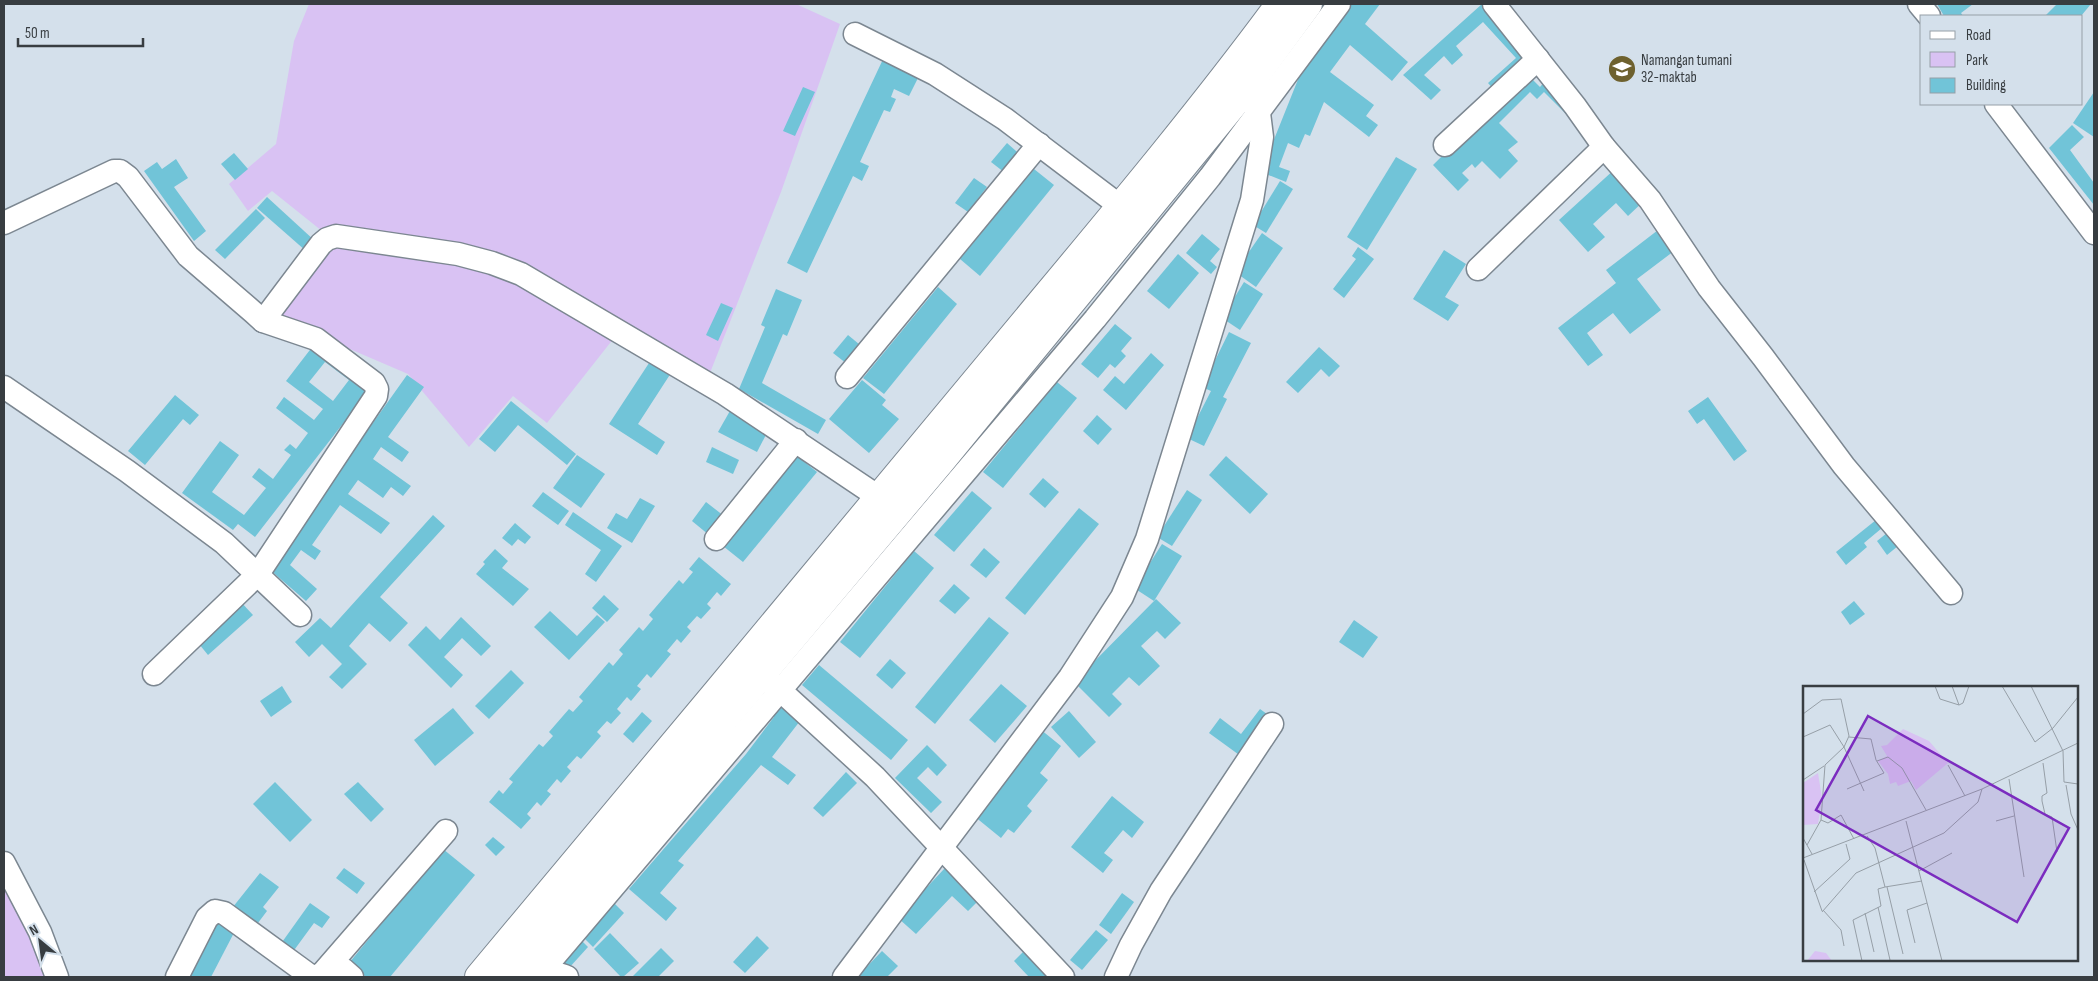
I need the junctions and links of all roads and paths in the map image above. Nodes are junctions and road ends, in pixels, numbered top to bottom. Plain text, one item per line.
1 (1280, 4) edge
2 (1308, 4) edge
3 (1339, 4) edge
4 (1494, 4) edge
5 (1919, 4) edge
6 (1928, 15) edge
7 (855, 34) dead end
8 (1538, 59) junction
9 (1235, 84) junction
10 (1997, 105) edge
11 (1259, 113) junction
12 (1039, 144) junction
13 (1445, 146) dead end
14 (1604, 147) junction
15 (1120, 206) junction
16 (4, 224) edge
17 (2094, 233) edge
18 (1478, 270) dead end
19 (263, 321) junction
20 (847, 377) dead end
21 (4, 387) edge
22 (796, 440) junction
23 (951, 469) junction
24 (880, 498) junction
25 (716, 539) dead end
26 (258, 574) junction
27 (1951, 594) dead end
28 (300, 615) dead end
29 (154, 674) dead end
30 (771, 682) junction
31 (1272, 724) dead end
32 (446, 831) dead end
33 (942, 848) junction
34 (4, 863) edge
35 (527, 972) edge
36 (57, 977) edge
37 (177, 977) edge
38 (320, 977) edge
39 (352, 977) edge
40 (479, 977) edge
41 (567, 977) edge
42 (844, 977) edge
43 (1064, 977) edge
44 (1116, 977) edge

1 - 9 main road
2 - 9 main road
3 - 11 street
4 - 8 street
5 - 6 street
7 - 12 street
8 - 13 street
8 - 14 street
9 - 11 street
9 - 15 main road
9 - 23 main road
10 - 17 street
11 - 23 street
11 - 33 street
12 - 15 street
12 - 20 street
14 - 18 street
14 - 27 street
15 - 24 main road
16 - 19 street
19 - 22 street
19 - 26 street
21 - 26 street
22 - 24 street
22 - 25 street
23 - 30 main road
24 - 40 main road
26 - 28 street
26 - 29 street
30 - 33 street
30 - 35 main road
31 - 44 street
32 - 38 street
33 - 42 street
33 - 43 street
34 - 36 street
35 - 41 street
37 - 38 street
38 - 39 street

